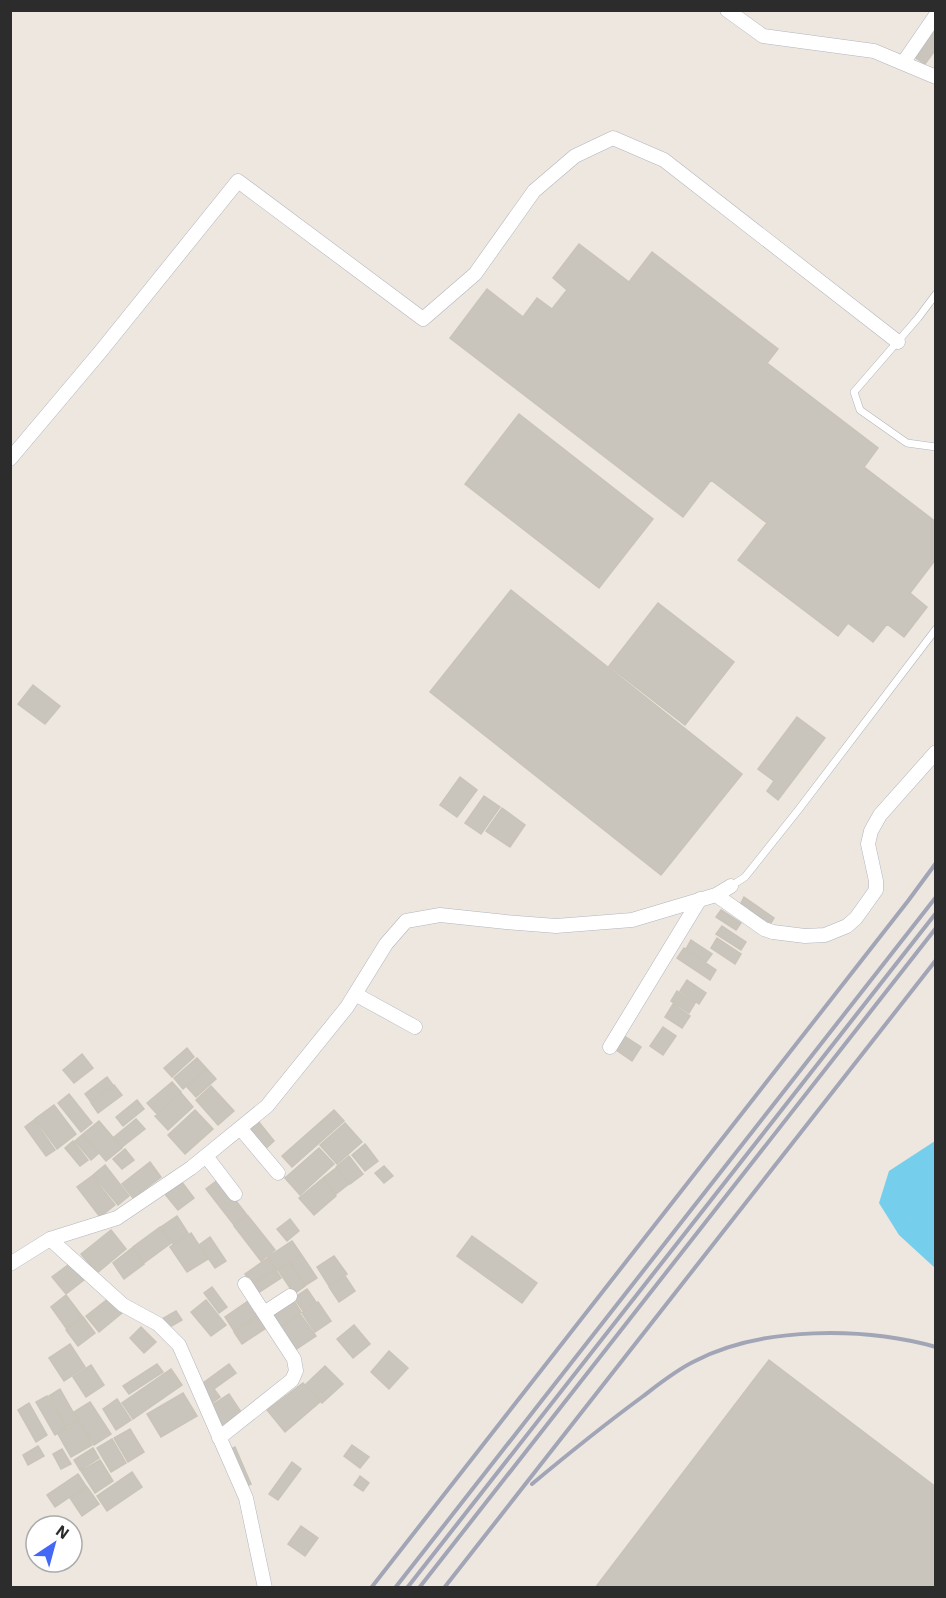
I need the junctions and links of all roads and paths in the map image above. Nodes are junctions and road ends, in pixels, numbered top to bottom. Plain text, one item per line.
1 (727, 10) edge
2 (936, 15) edge
3 (903, 63) junction
4 (936, 77) edge
5 (936, 294) edge
6 (898, 342) junction
7 (936, 447) edge
8 (10, 459) edge
9 (936, 629) edge
10 (936, 752) edge
11 (731, 886) joint
12 (716, 896) junction
13 (700, 899) junction
14 (355, 994) junction
15 (415, 1028) dead end
16 (610, 1047) dead end
17 (240, 1128) junction
18 (206, 1156) junction
19 (278, 1173) dead end
20 (236, 1194) dead end
21 (50, 1239) junction
22 (10, 1264) edge
23 (245, 1284) dead end
24 (290, 1296) dead end
25 (264, 1313) junction
26 (219, 1438) junction
27 (265, 1587) edge

1 - 3 street
2 - 3 street
3 - 4 street
5 - 6 lane
6 - 7 lane
6 - 8 street
9 - 11 lane
10 - 12 street
11 - 12 street
12 - 13 street
13 - 14 street
13 - 16 street
14 - 15 street
14 - 17 street
17 - 18 street
17 - 19 street
18 - 20 street
18 - 21 street
21 - 22 street
21 - 26 street
23 - 25 street
24 - 25 street
25 - 26 street
26 - 27 street

